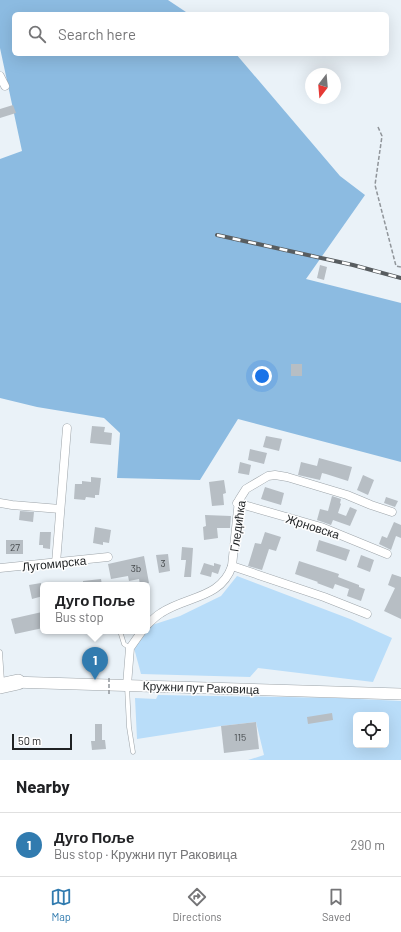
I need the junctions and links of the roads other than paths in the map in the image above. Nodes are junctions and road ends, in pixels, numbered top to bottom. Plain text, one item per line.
1 (0, 76) edge
2 (5, 86) dead end
3 (68, 428) dead end
4 (0, 503) edge
5 (237, 503) junction
6 (60, 509) junction
7 (392, 512) dead end
8 (387, 554) dead end
9 (108, 557) dead end
10 (56, 563) junction
11 (232, 566) junction
12 (0, 568) edge
13 (367, 614) dead end
14 (150, 622) edge
15 (121, 634) edge
16 (140, 634) edge
17 (130, 648) junction
18 (0, 652) edge
19 (18, 682) joint
20 (1, 683) edge
21 (127, 685) junction
22 (401, 694) edge
23 (133, 752) dead end

1 - 2 street
3 - 6 street
4 - 6 street
5 - 7 street, Гледићка
5 - 8 street, Жрновска
5 - 11 street, Гледићка
6 - 10 street
9 - 10 street, Лугомирска
10 - 12 street, Лугомирска
11 - 13 street
11 - 14 street, Гледићка
15 - 17 lane
16 - 17 street
17 - 21 street
18 - 20 lane
19 - 20 highway
19 - 21 main road, Кружни пут Раковица
21 - 22 main road, Кружни пут Раковица
21 - 23 lane

